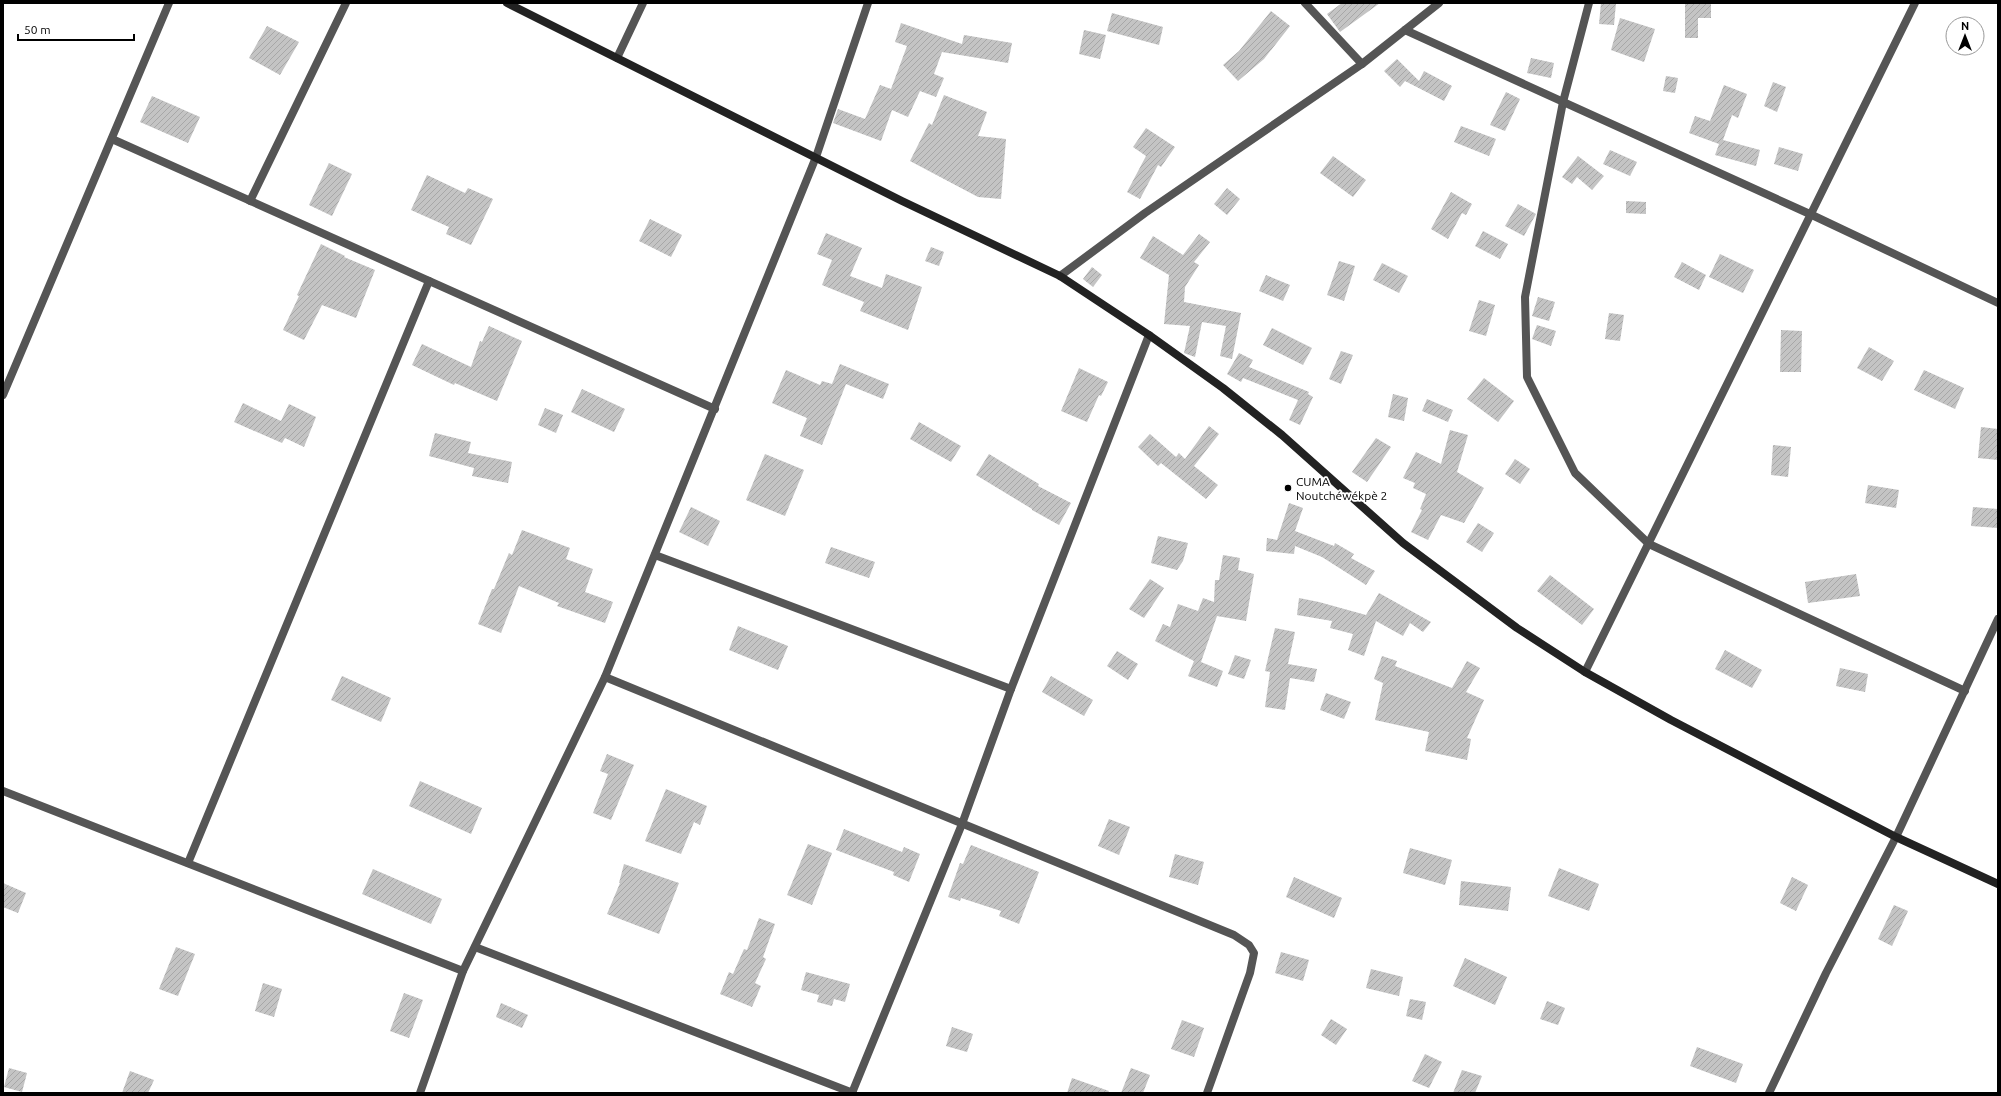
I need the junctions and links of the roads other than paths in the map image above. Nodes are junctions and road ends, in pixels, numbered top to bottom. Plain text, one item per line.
1 (169, 3) edge
2 (346, 3) edge
3 (507, 3) edge
4 (643, 3) edge
5 (868, 3) edge
6 (1305, 3) edge
7 (1439, 3) edge
8 (1589, 3) edge
9 (1915, 3) edge
10 (1404, 30) junction
11 (617, 58) junction
12 (1362, 64) junction
13 (1563, 102) junction
14 (112, 139) junction
15 (816, 157) junction
16 (250, 201) junction
17 (1812, 215) junction
18 (1060, 276) junction
19 (429, 281) junction
20 (1998, 303) edge
21 (1149, 335) junction
22 (3, 395) edge
23 (715, 409) junction
24 (1649, 544) junction
25 (655, 556) junction
26 (1998, 619) edge
27 (1586, 672) junction
28 (605, 677) junction
29 (1011, 689) junction
30 (1965, 691) junction
31 (3, 791) edge
32 (962, 824) junction
33 (1896, 837) junction
34 (188, 863) junction
35 (1998, 884) edge
36 (475, 947) junction
37 (464, 971) junction
38 (420, 1093) edge
39 (853, 1093) edge
40 (1207, 1093) edge
41 (1769, 1093) edge

1 - 14 street
2 - 16 street
3 - 11 main road
4 - 11 street
5 - 15 street
6 - 12 street
7 - 10 street
8 - 13 street
9 - 17 street
10 - 12 street
10 - 13 street
11 - 15 main road
12 - 18 street
13 - 17 street
13 - 24 street
14 - 16 street
14 - 22 street
15 - 18 main road
15 - 23 street
16 - 19 street
17 - 20 street
17 - 24 street
18 - 21 main road
19 - 23 street
19 - 34 street
21 - 27 main road
21 - 29 street
23 - 25 street
24 - 27 street
24 - 30 street
25 - 28 street
25 - 29 street
26 - 30 street
27 - 33 main road
28 - 32 street
28 - 36 street
29 - 32 street
30 - 33 street
31 - 34 street
32 - 39 street
32 - 40 street
33 - 35 main road
33 - 41 street
34 - 37 street
36 - 37 street
36 - 39 street
37 - 38 street

